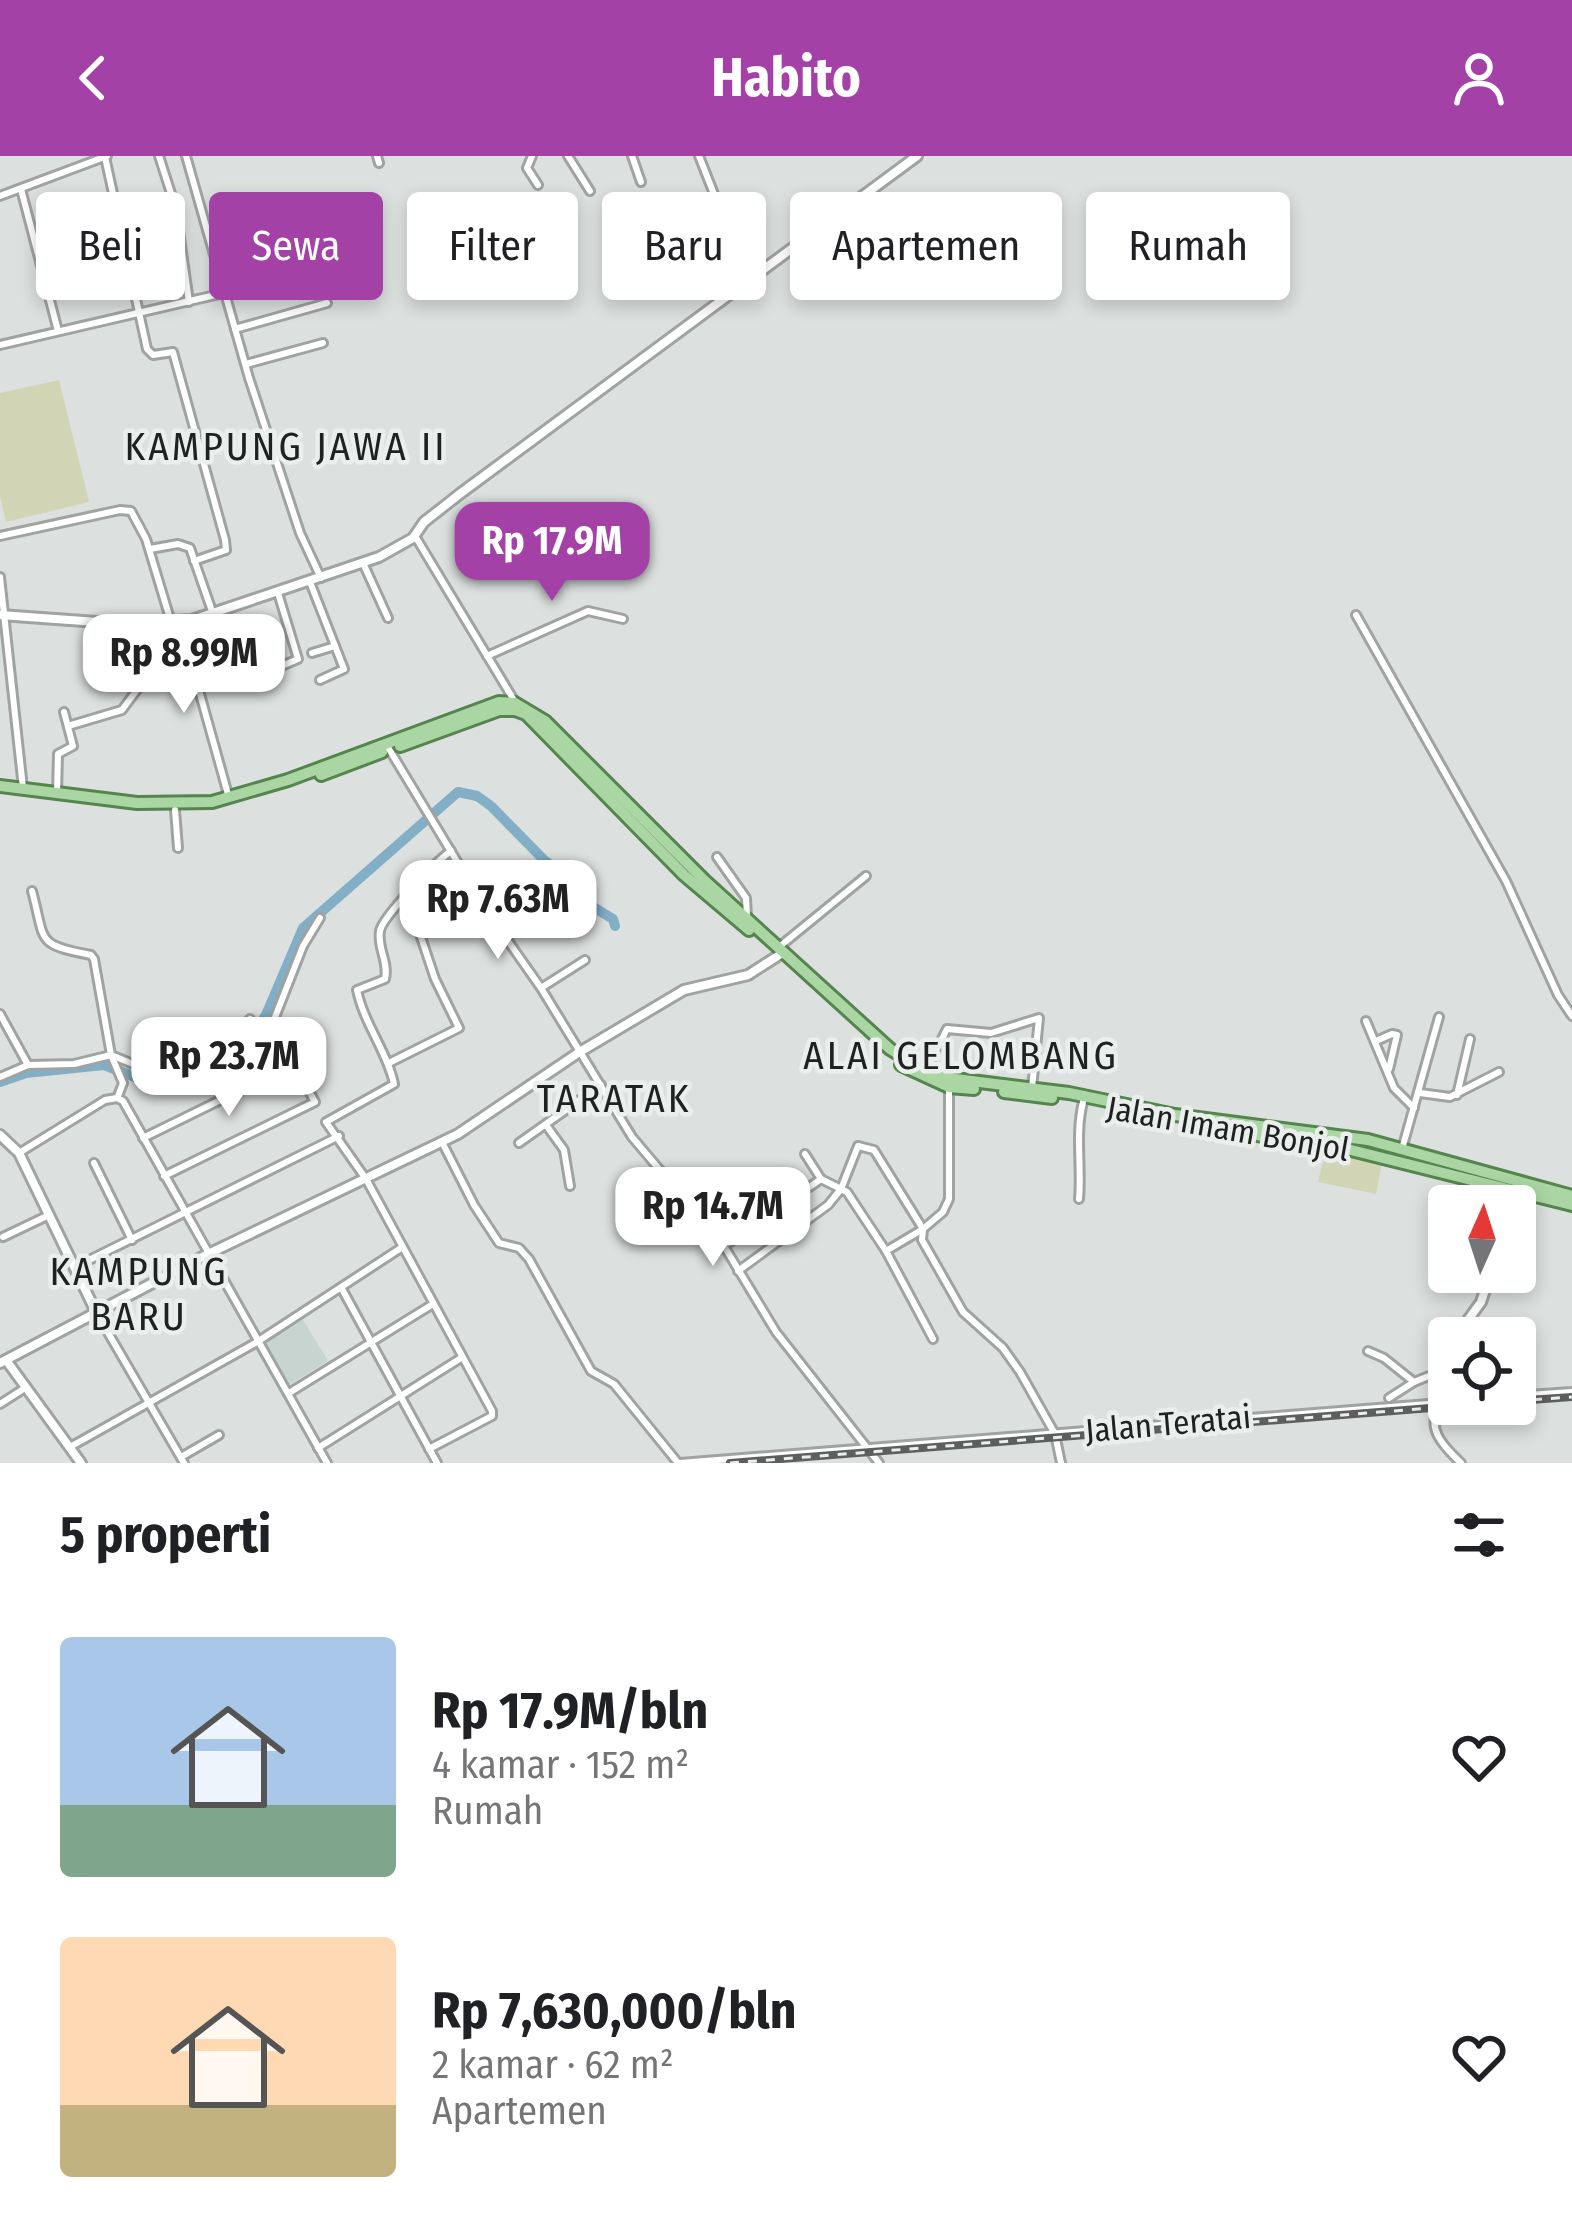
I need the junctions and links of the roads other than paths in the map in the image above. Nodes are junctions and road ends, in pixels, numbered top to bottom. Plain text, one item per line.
1 (106, 156) edge
2 (159, 156) edge
3 (186, 156) edge
4 (532, 156) edge
5 (568, 156) edge
6 (632, 156) edge
7 (699, 156) edge
8 (917, 156) edge
9 (641, 182) dead end
10 (538, 185) dead end
11 (21, 189) junction
12 (590, 191) dead end
13 (713, 192) edge
14 (0, 196) edge
15 (209, 234) edge
16 (766, 267) edge
17 (209, 296) edge
18 (228, 300) edge
19 (721, 300) edge
20 (188, 302) junction
21 (327, 303) dead end
22 (139, 314) junction
23 (235, 329) junction
24 (58, 332) junction
25 (323, 343) dead end
26 (0, 345) edge
27 (245, 364) junction
28 (0, 536) edge
29 (415, 536) junction
30 (149, 550) junction
31 (194, 561) junction
32 (363, 563) junction
33 (0, 577) edge
34 (321, 578) junction
35 (310, 582) junction
36 (278, 593) junction
37 (213, 614) junction
38 (2, 615) edge
39 (1357, 615) dead end
40 (388, 618) dead end
41 (623, 619) dead end
42 (176, 622) junction
43 (335, 646) junction
44 (312, 653) dead end
45 (487, 656) junction
46 (277, 668) dead end
47 (195, 674) junction
48 (320, 680) dead end
49 (514, 705) junction
50 (64, 712) dead end
51 (68, 727) junction
52 (433, 729) junction
53 (389, 749) junction
54 (289, 783) junction
55 (23, 788) junction
56 (0, 790) edge
57 (58, 793) junction
58 (229, 798) junction
59 (86, 800) junction
60 (175, 810) junction
61 (178, 848) dead end
62 (452, 851) junction
63 (717, 857) dead end
64 (688, 870) junction
65 (866, 876) dead end
66 (32, 891) dead end
67 (407, 895) junction
68 (747, 918) junction
69 (320, 919) dead end
70 (780, 952) junction
71 (585, 960) dead end
72 (541, 988) junction
73 (0, 1014) edge
74 (1572, 1016) edge
75 (1439, 1017) dead end
76 (250, 1019) dead end
77 (1366, 1022) dead end
78 (866, 1031) junction
79 (1470, 1039) dead end
80 (1375, 1041) junction
81 (578, 1053) junction
82 (111, 1056) junction
83 (293, 1064) junction
84 (389, 1064) junction
85 (28, 1065) junction
86 (926, 1071) junction
87 (1388, 1072) junction
88 (1498, 1072) dead end
89 (0, 1077) edge
90 (601, 1085) junction
91 (949, 1087) junction
92 (984, 1087) junction
93 (1032, 1088) junction
94 (1420, 1093) junction
95 (1457, 1095) junction
96 (117, 1098) junction
97 (1083, 1102) junction
98 (1116, 1106) junction
99 (1414, 1108) junction
100 (546, 1125) junction
101 (0, 1135) edge
102 (339, 1136) junction
103 (143, 1138) junction
104 (442, 1142) junction
105 (519, 1143) dead end
106 (1367, 1147) junction
107 (1402, 1150) junction
108 (20, 1153) junction
109 (805, 1154) dead end
110 (94, 1162) dead end
111 (1458, 1172) junction
112 (164, 1176) junction
113 (366, 1179) junction
114 (821, 1180) junction
115 (1492, 1185) edge
116 (570, 1186) dead end
117 (841, 1190) junction
118 (1536, 1195) edge
119 (1079, 1198) dead end
120 (1572, 1200) edge
121 (184, 1212) junction
122 (49, 1215) junction
123 (923, 1228) junction
124 (3, 1237) dead end
125 (132, 1240) junction
126 (724, 1246) junction
127 (400, 1248) junction
128 (886, 1251) junction
129 (208, 1254) junction
130 (75, 1267) junction
131 (739, 1271) junction
132 (342, 1289) junction
133 (434, 1304) junction
134 (93, 1307) junction
135 (933, 1339) dead end
136 (371, 1341) junction
137 (257, 1342) junction
138 (1368, 1351) dead end
139 (461, 1358) junction
140 (3, 1361) edge
141 (1428, 1375) edge
142 (1414, 1382) junction
143 (25, 1388) junction
144 (1572, 1392) edge
145 (289, 1394) junction
146 (1536, 1395) edge
147 (401, 1396) junction
148 (1390, 1398) dead end
149 (146, 1402) junction
150 (0, 1404) edge
151 (1428, 1404) edge
152 (1435, 1425) edge
153 (1055, 1433) junction
154 (219, 1435) dead end
155 (70, 1447) junction
156 (318, 1448) junction
157 (430, 1449) junction
158 (868, 1449) junction
159 (182, 1460) edge
160 (81, 1463) edge
161 (327, 1463) edge
162 (437, 1463) edge
163 (679, 1463) edge
164 (879, 1463) edge
165 (1061, 1463) edge
166 (1461, 1463) edge

1 - 11 street
1 - 22 street
2 - 20 street
3 - 15 street
4 - 10 street
5 - 12 street
6 - 9 street
7 - 13 street
8 - 16 street
11 - 14 street
11 - 24 street
17 - 20 street
18 - 23 street
19 - 29 street
20 - 22 street
21 - 23 street
22 - 24 street
22 - 31 street
23 - 27 street
24 - 26 street
25 - 27 street
27 - 34 street
28 - 30 street
29 - 32 street
29 - 45 street
30 - 31 street
30 - 42 street
31 - 37 street
32 - 34 street
32 - 40 street
33 - 38 street
34 - 35 street
35 - 36 street
35 - 43 street
36 - 37 street
36 - 46 street
37 - 42 street
38 - 42 street
38 - 55 street
39 - 74 street
41 - 45 street
42 - 47 street
43 - 44 street
43 - 48 street
45 - 49 street
47 - 51 street
47 - 58 street
49 - 52 main road
49 - 64 main road, Jalan Imam Bonjol
50 - 51 street
51 - 57 street
52 - 53 main road
52 - 54 main road
53 - 54 main road
53 - 62 street
54 - 58 main road
54 - 60 main road
55 - 56 main road
55 - 57 main road
56 - 59 main road
57 - 59 main road
58 - 59 main road
59 - 60 main road
60 - 61 street
62 - 67 street
62 - 72 street
63 - 68 street
64 - 68 main road, Jalan Imam Bonjol
64 - 70 main road, Jalan Imam Bonjol
65 - 70 street
66 - 82 street
67 - 84 street
67 - 84 street
68 - 70 main road, Jalan Imam Bonjol
69 - 83 street
70 - 78 main road, Jalan Imam Bonjol
70 - 81 street
71 - 72 street
72 - 81 street
73 - 85 street
75 - 94 street
76 - 82 street
77 - 80 street
78 - 86 main road, Jalan Imam Bonjol
78 - 91 main road, Jalan Imam Bonjol
79 - 95 street
80 - 87 street
80 - 87 street
81 - 90 street
81 - 104 street
82 - 85 street
82 - 96 street
83 - 103 street
83 - 112 street
84 - 102 street
85 - 89 street
86 - 92 main road, Jalan Imam Bonjol
86 - 93 street
87 - 99 street
88 - 95 street
90 - 100 street
90 - 126 street
91 - 92 main road, Jalan Imam Bonjol
91 - 123 street
92 - 93 main road, Jalan Imam Bonjol
92 - 97 main road, Jalan Imam Bonjol
93 - 98 main road, Jalan Imam Bonjol
94 - 95 street
94 - 99 street
96 - 103 street
96 - 108 street
97 - 98 main road, Jalan Imam Bonjol
97 - 119 street
98 - 106 main road, Jalan Imam Bonjol
99 - 107 street
100 - 105 street
100 - 116 street
101 - 108 street
102 - 113 street
102 - 121 street
103 - 112 street
104 - 113 street
104 - 163 street
106 - 107 main road
106 - 111 main road
107 - 111 main road
108 - 122 street
109 - 114 street
110 - 125 street
111 - 115 main road
111 - 120 main road
112 - 121 street
113 - 127 street
113 - 129 street
114 - 117 street
114 - 126 street
117 - 123 street
117 - 128 street
117 - 131 street
118 - 120 main road
121 - 125 street
121 - 129 street
122 - 124 street
122 - 130 street
123 - 128 street
123 - 153 street
125 - 130 street
126 - 131 street
127 - 132 street
127 - 133 street
128 - 135 street
129 - 134 street
129 - 137 street
130 - 134 street
131 - 158 street
132 - 136 street
132 - 137 street
133 - 136 street
133 - 139 street
134 - 140 street
134 - 149 street
136 - 145 street
136 - 147 street
137 - 145 street
137 - 149 street
138 - 142 street
139 - 147 street
139 - 157 street
140 - 143 street
141 - 142 street
142 - 148 street
143 - 150 street
143 - 155 street
144 - 146 street
145 - 156 street
147 - 156 street
147 - 157 street
149 - 155 street
149 - 159 street
151 - 153 street, Jalan Teratai
152 - 166 street
153 - 158 street, Jalan Teratai
153 - 165 street
154 - 159 street
155 - 160 street
156 - 161 street
157 - 162 street
158 - 163 street, Jalan Teratai
158 - 164 street

